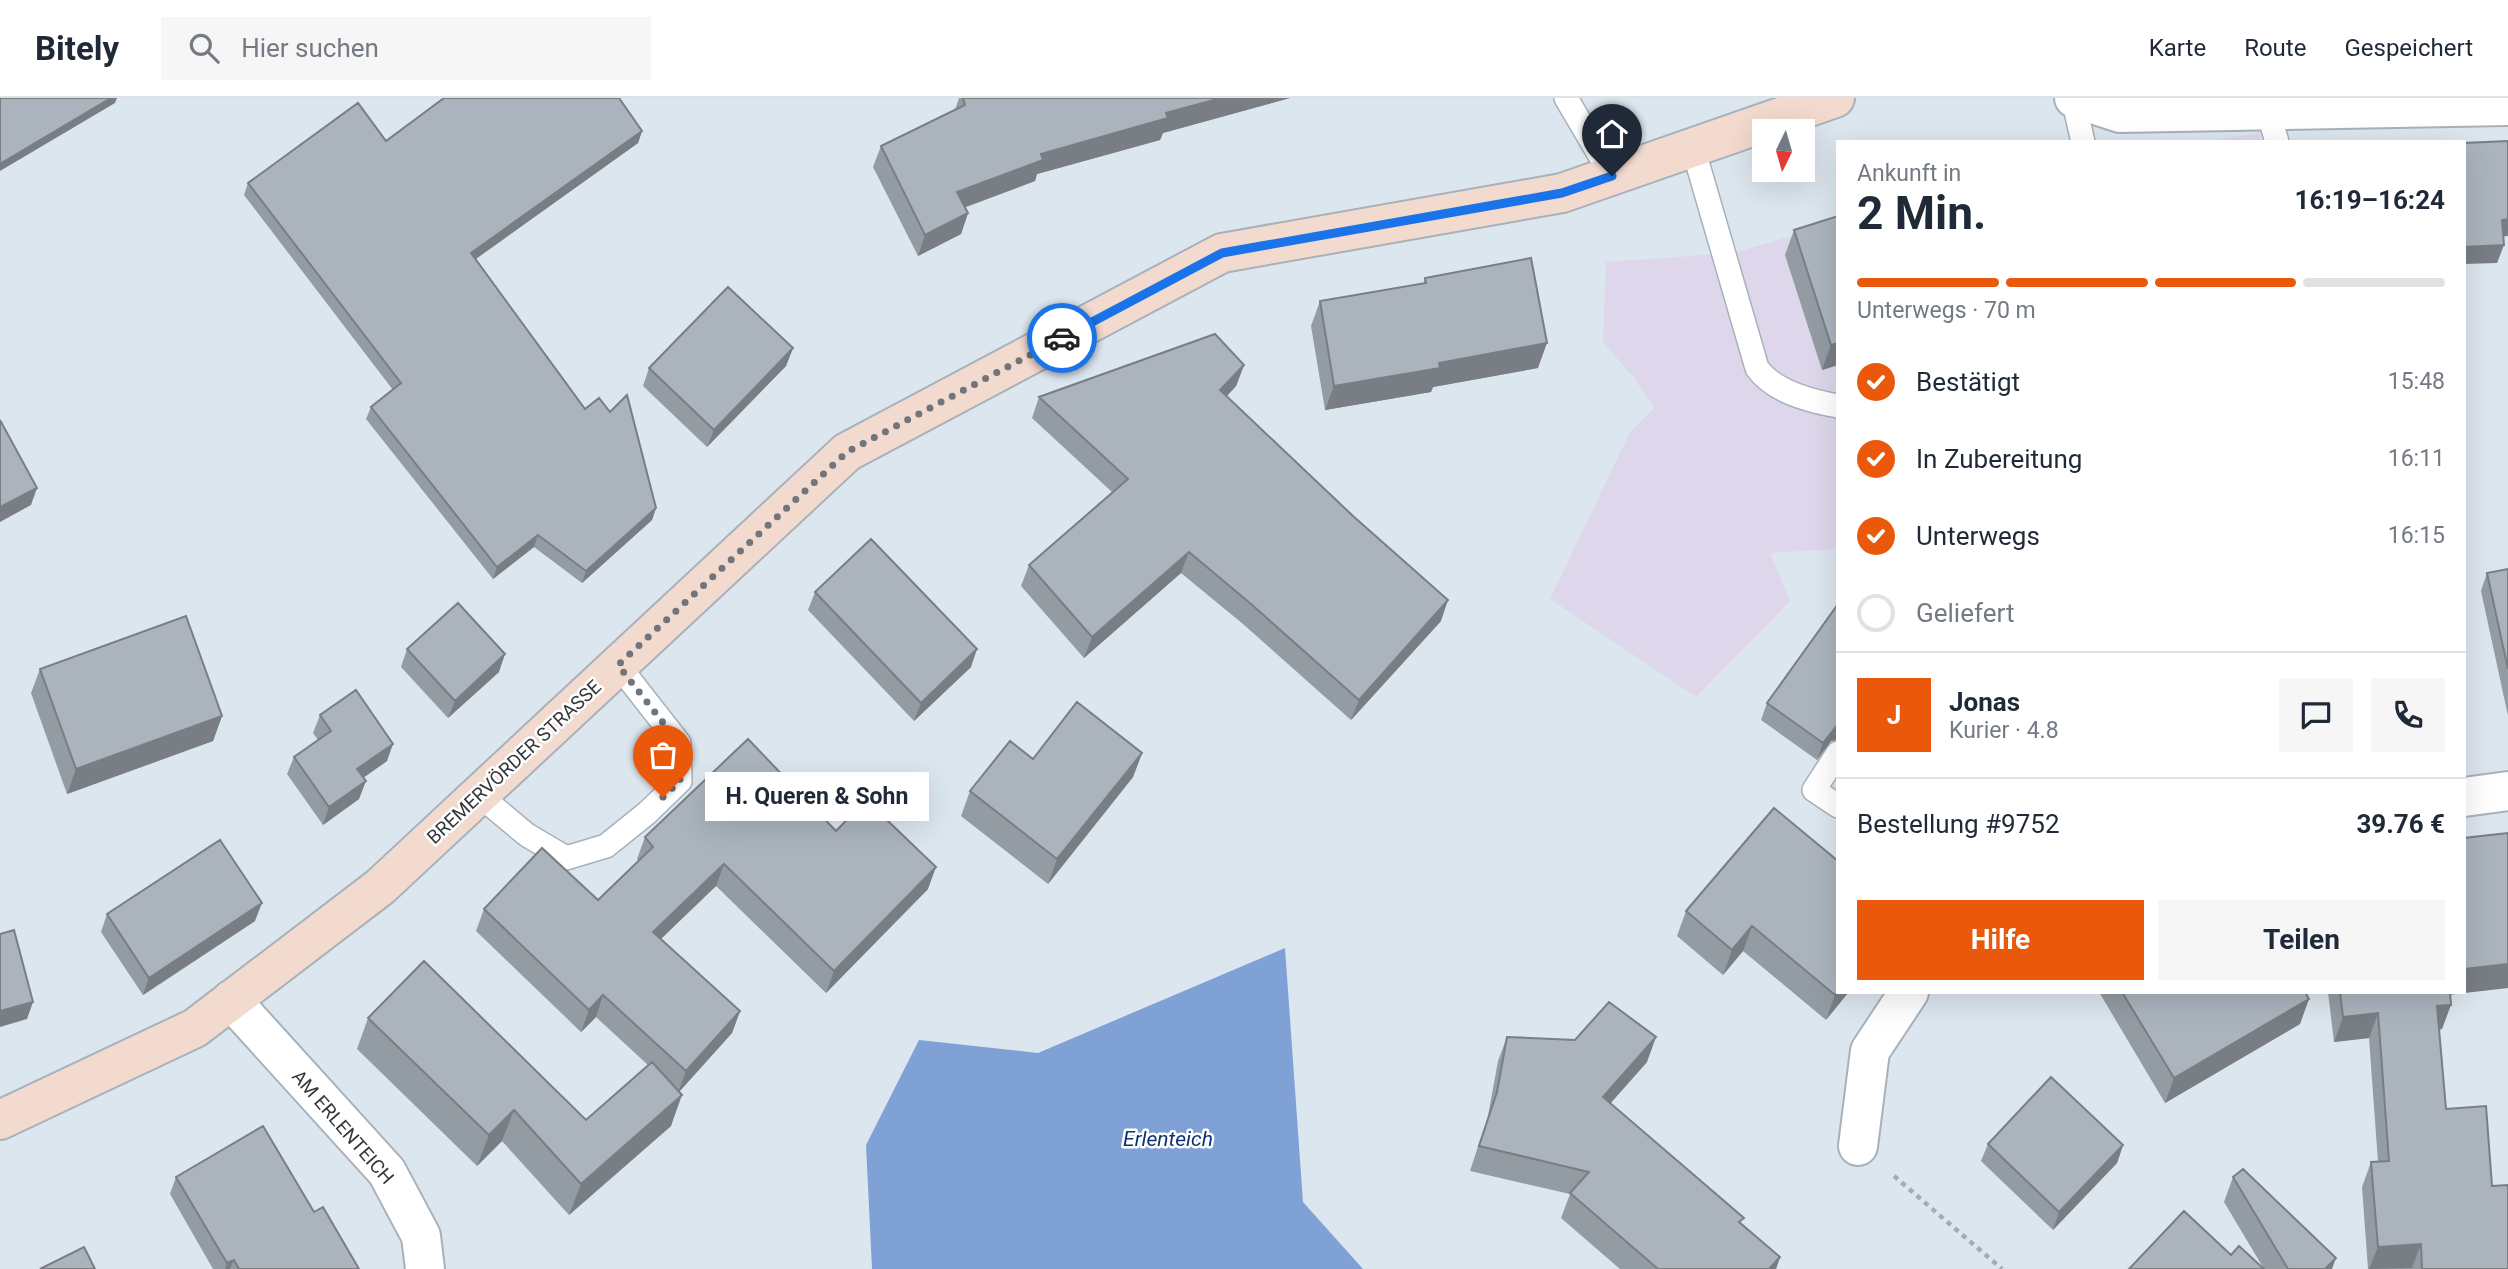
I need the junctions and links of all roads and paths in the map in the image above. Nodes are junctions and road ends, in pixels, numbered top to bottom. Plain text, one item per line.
1 (1566, 98) edge
2 (1835, 98) edge
3 (2073, 98) edge
4 (2508, 106) edge
5 (2272, 126) edge
6 (2083, 140) edge
7 (1693, 148) junction
8 (1612, 176) junction
9 (1836, 405) edge
10 (618, 665) junction
11 (1836, 756) edge
12 (2466, 791) edge
13 (2508, 791) edge
14 (479, 795) junction
15 (1836, 805) edge
16 (1908, 994) edge
17 (231, 1000) junction
18 (0, 1120) edge
19 (1858, 1146) joint
20 (425, 1269) edge
21 (2002, 1269) edge

1 - 8 lane
2 - 7 main road, BREMERVÖRDER STRASSE
3 - 5 street
3 - 6 lane
4 - 5 street
7 - 8 main road, BREMERVÖRDER STRASSE
7 - 9 lane
8 - 10 main road, BREMERVÖRDER STRASSE
10 - 14 main road, BREMERVÖRDER STRASSE
10 - 14 lane
11 - 15 lane
12 - 13 street
14 - 17 main road, BREMERVÖRDER STRASSE
16 - 19 street
17 - 18 main road, BREMERVÖRDER STRASSE
17 - 20 street, AM ERLENTEICH
19 - 21 path

